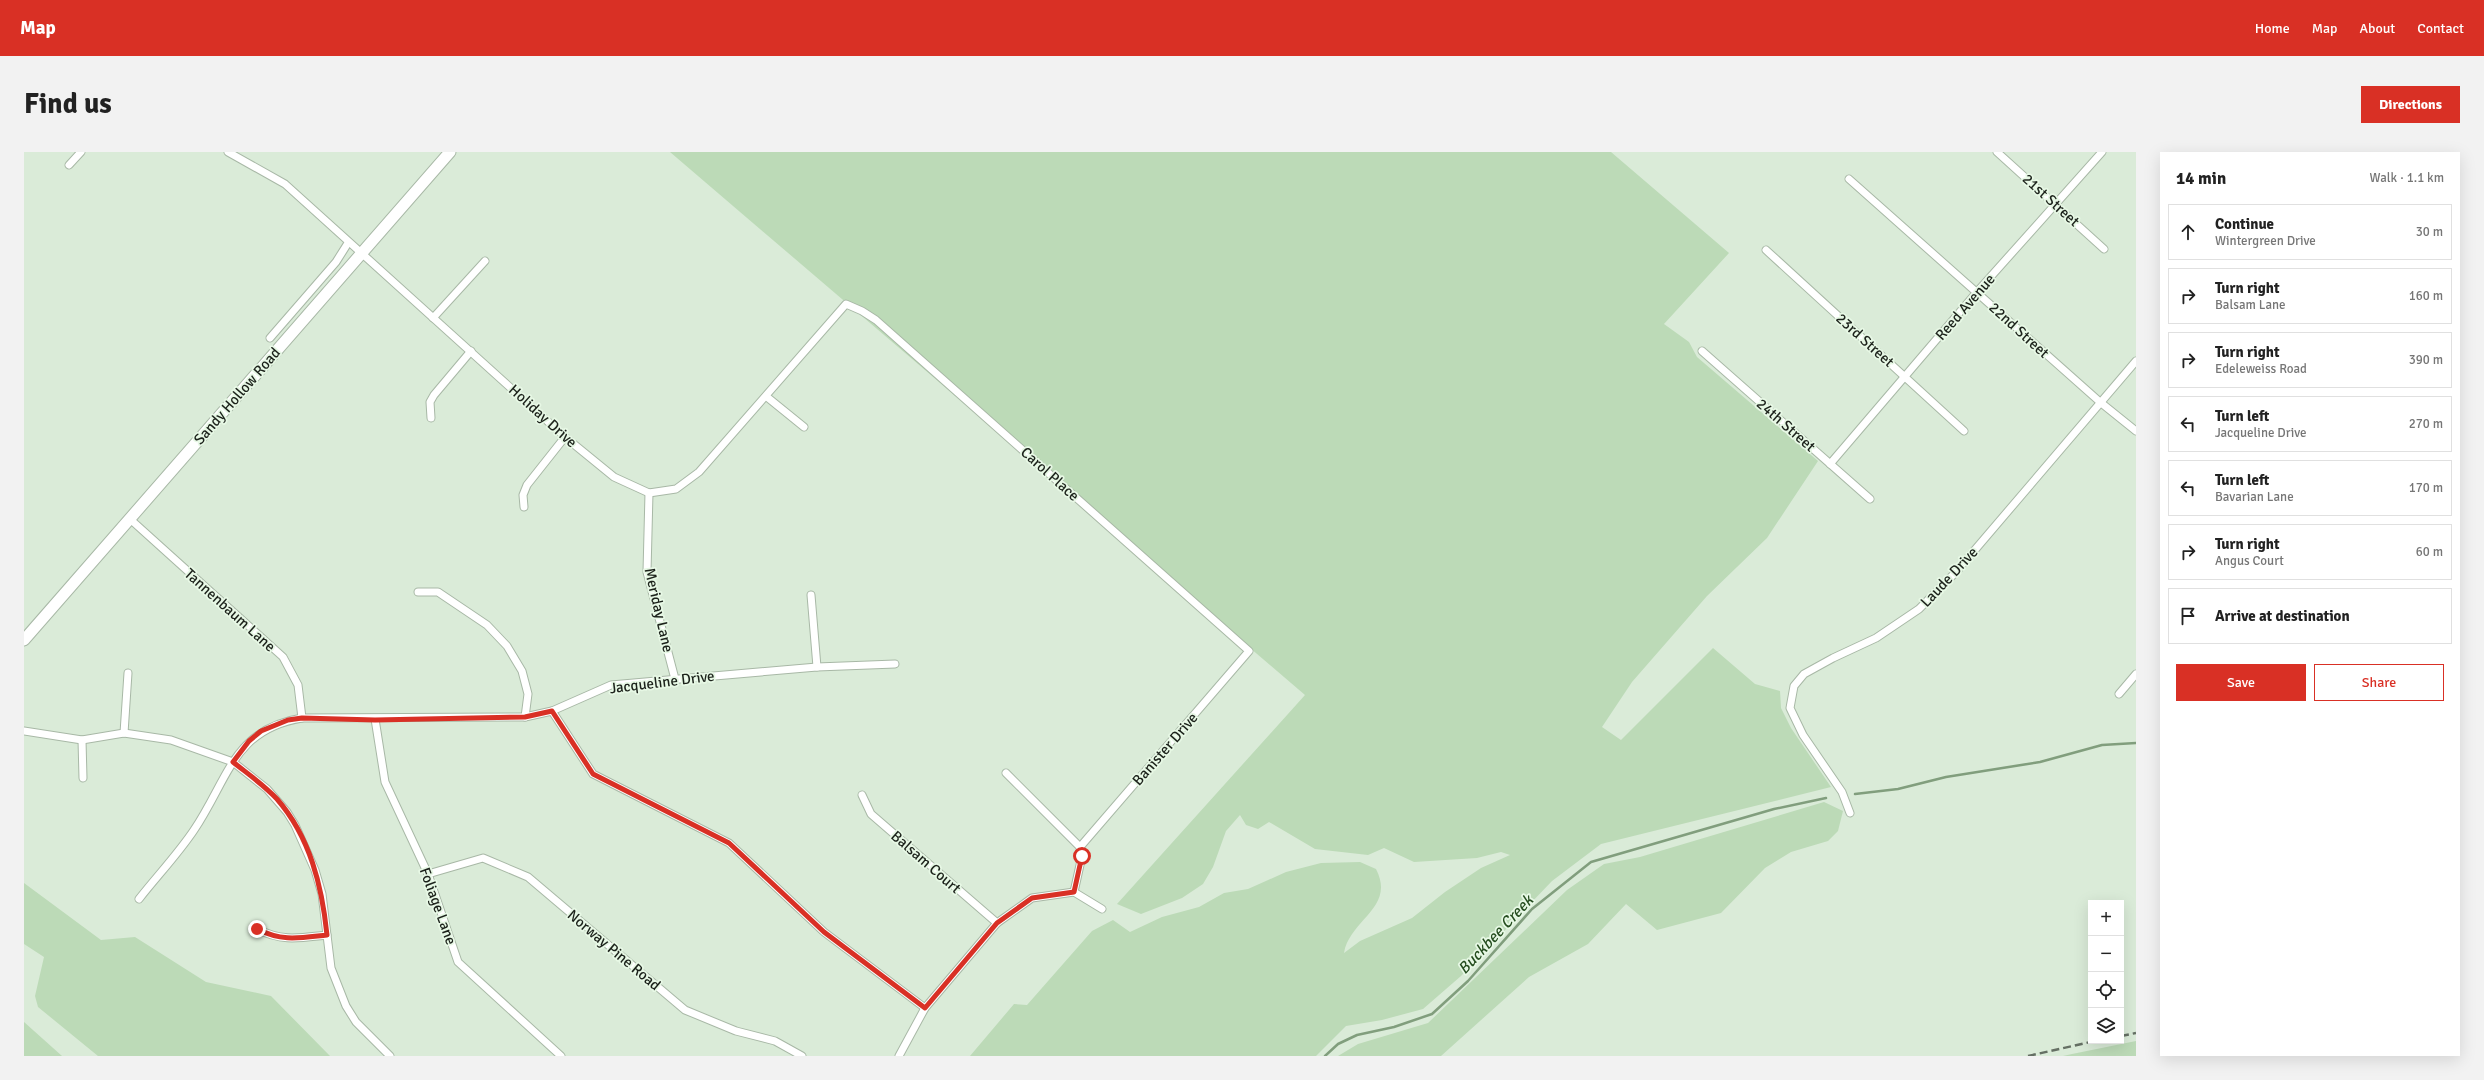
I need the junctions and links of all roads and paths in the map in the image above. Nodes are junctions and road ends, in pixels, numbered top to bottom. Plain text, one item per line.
1 (81, 152) edge
2 (228, 152) edge
3 (450, 152) edge
4 (1997, 152) edge
5 (2102, 152) edge
6 (69, 165) dead end
7 (1849, 178) dead end
8 (2055, 205) junction
9 (348, 243) junction
10 (2104, 249) dead end
11 (1766, 250) dead end
12 (360, 253) junction
13 (485, 260) dead end
14 (1977, 292) junction
15 (433, 318) junction
16 (270, 338) dead end
17 (471, 351) junction
18 (1702, 351) dead end
19 (2136, 361) edge
20 (1905, 377) junction
21 (767, 397) junction
22 (2100, 402) junction
23 (431, 418) dead end
24 (804, 427) dead end
25 (1964, 430) dead end
26 (2136, 431) edge
27 (565, 437) junction
28 (1830, 464) junction
29 (649, 493) junction
30 (1870, 499) dead end
31 (524, 507) dead end
32 (130, 519) junction
33 (418, 592) dead end
34 (811, 595) dead end
35 (24, 640) edge
36 (1249, 651) joint
37 (895, 664) dead end
38 (817, 667) junction
39 (128, 673) dead end
40 (2136, 674) edge
41 (675, 679) junction
42 (2118, 694) dead end
43 (552, 711) junction
44 (525, 717) junction
45 (302, 718) junction
46 (375, 720) junction
47 (24, 731) edge
48 (124, 733) junction
49 (82, 740) junction
50 (233, 762) junction
51 (1006, 773) dead end
52 (83, 778) dead end
53 (862, 795) dead end
54 (1850, 813) dead end
55 (1080, 847) junction
56 (428, 874) junction
57 (1074, 892) junction
58 (139, 899) dead end
59 (1102, 910) dead end
60 (997, 923) junction
61 (257, 929) dead end
62 (327, 935) junction
63 (925, 1008) junction
64 (390, 1056) edge
65 (561, 1056) edge
66 (802, 1056) edge
67 (898, 1056) edge

1 - 6 street
2 - 9 street, Holiday Drive
3 - 12 street, Sandy Hollow Road
4 - 8 street, 21st Street
5 - 8 street, Reed Avenue
7 - 14 street, 22nd Street
8 - 10 street, 21st Street
8 - 14 street, Reed Avenue
9 - 12 street, Holiday Drive
9 - 16 street
11 - 20 street, 23rd Street
12 - 15 street, Holiday Drive
12 - 32 street, Sandy Hollow Road
13 - 15 street
14 - 20 street, Reed Avenue
14 - 22 street, 22nd Street
15 - 17 street, Holiday Drive
17 - 23 street
17 - 27 street, Holiday Drive
18 - 28 street, 24th Street
19 - 22 street, Laude Drive
20 - 25 street, 23rd Street
20 - 28 street, Reed Avenue
21 - 24 street
21 - 29 street
21 - 36 street, Carol Place
22 - 26 street, 22nd Street
22 - 54 street, Laude Drive
27 - 29 street, Holiday Drive
27 - 31 street
28 - 30 street, 24th Street
29 - 41 street, Meriday Lane
32 - 35 street, Sandy Hollow Road
32 - 45 street, Tannenbaum Lane
33 - 44 street
34 - 38 street
36 - 55 street, Banister Drive
37 - 38 street, Jacqueline Drive
38 - 41 street, Jacqueline Drive
39 - 48 street
40 - 42 street
41 - 43 street, Jacqueline Drive
43 - 44 street, Jacqueline Drive
43 - 63 street
44 - 46 street, Jacqueline Drive
45 - 46 street, Jacqueline Drive
45 - 50 street, Jacqueline Drive
46 - 56 street, Foliage Lane
47 - 49 street
48 - 49 street
48 - 50 street
49 - 52 street
50 - 58 street, Jacqueline Drive
50 - 62 street
51 - 55 street
53 - 60 street, Balsam Court
55 - 57 street
56 - 65 street, Foliage Lane
56 - 66 street, Norway Pine Road
57 - 59 street
57 - 60 street
60 - 63 street
61 - 62 street
62 - 64 street
63 - 67 street

